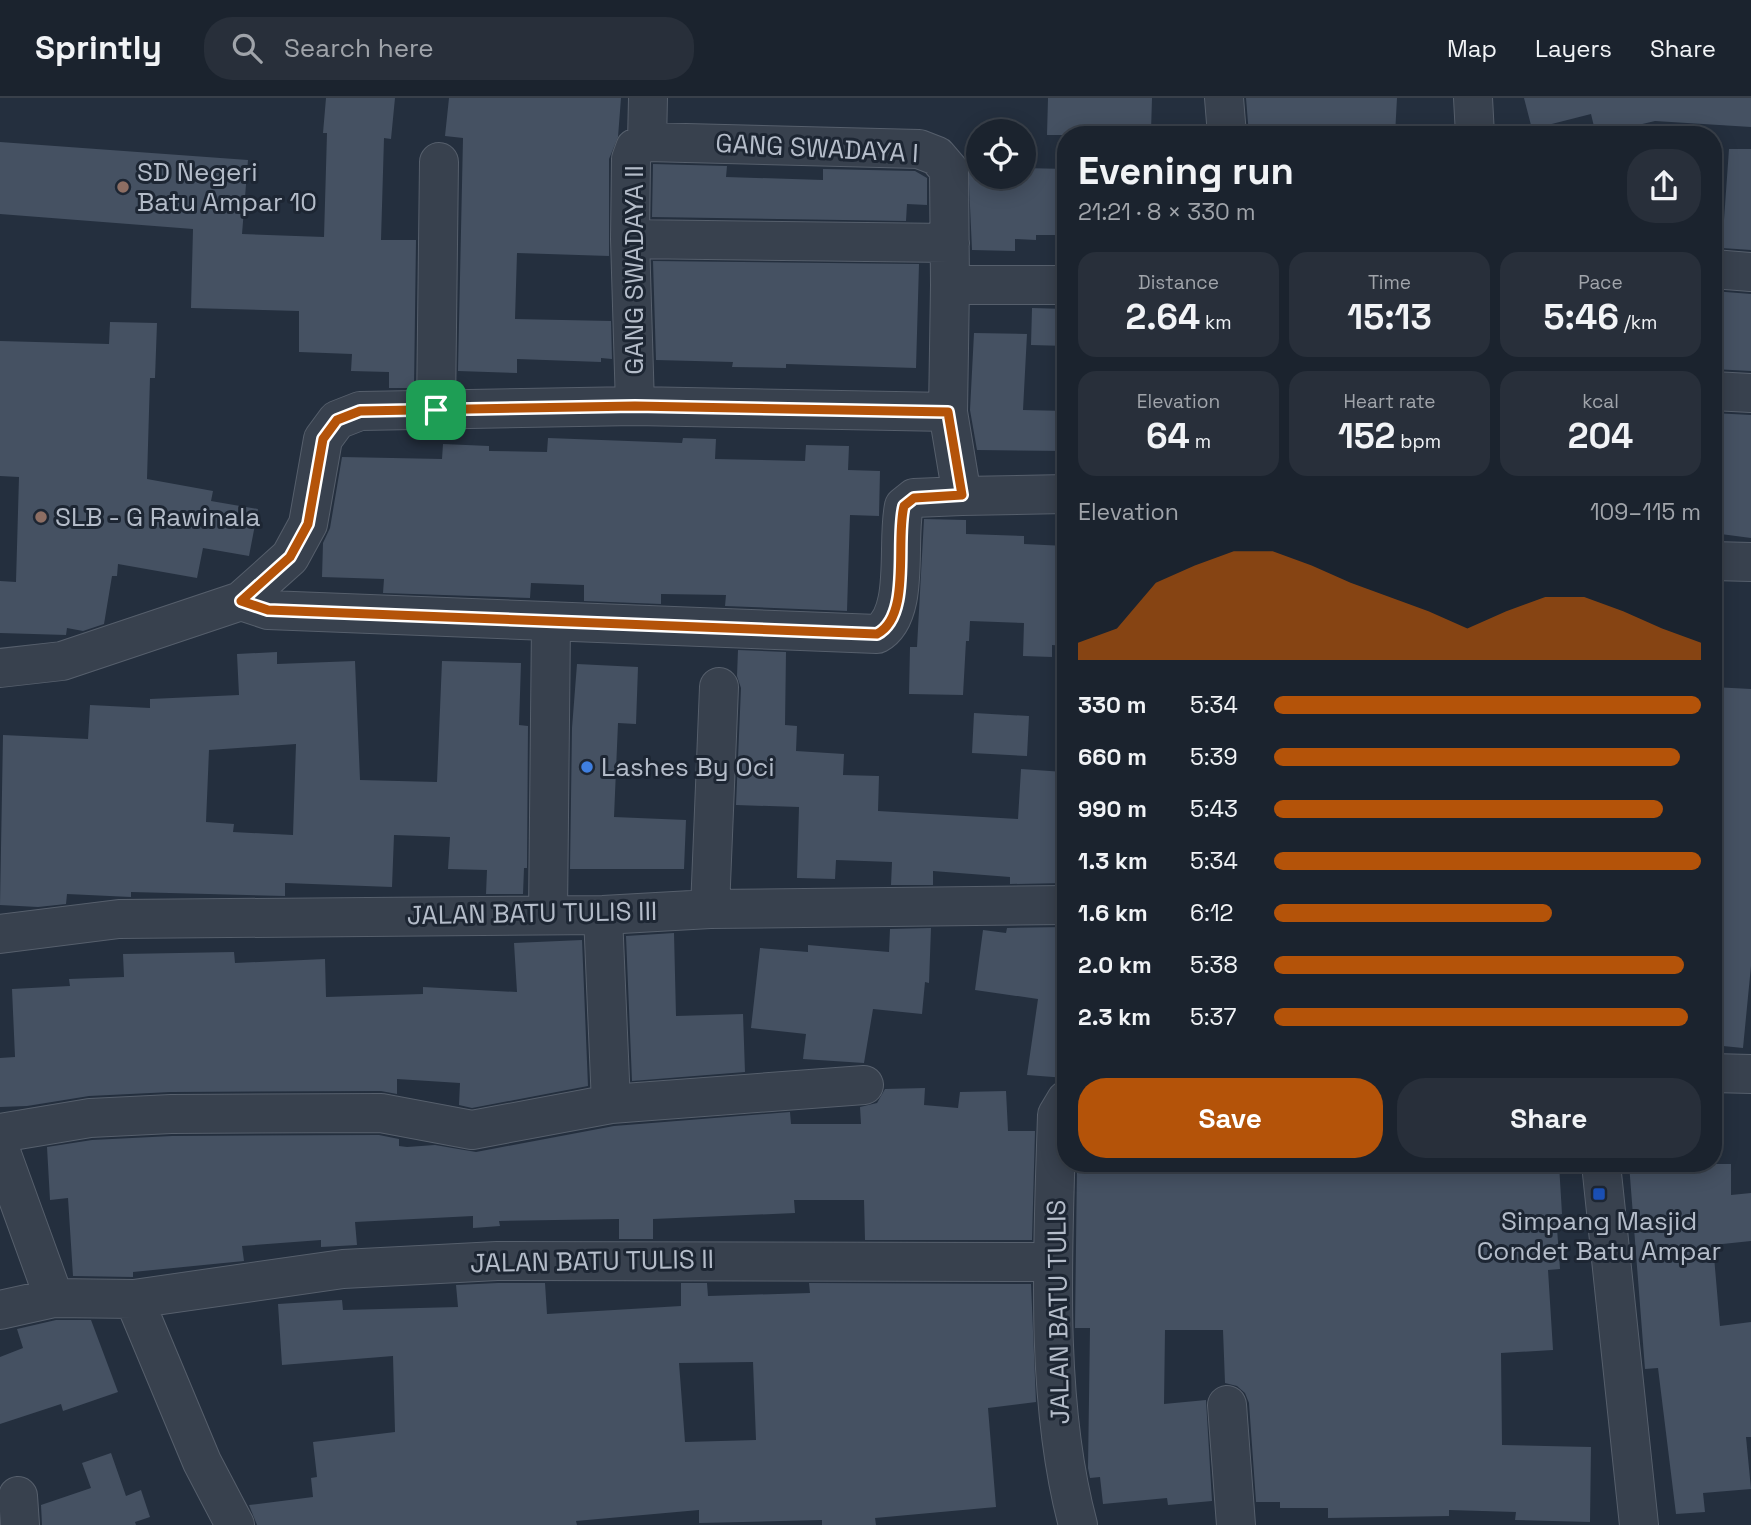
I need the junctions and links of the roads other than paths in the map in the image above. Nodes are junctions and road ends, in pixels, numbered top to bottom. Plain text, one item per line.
1 (648, 98) edge
2 (1224, 98) edge
3 (1473, 98) edge
4 (1226, 126) edge
5 (1475, 126) edge
6 (647, 142) junction
7 (439, 162) dead end
8 (630, 239) junction
9 (950, 243) junction
10 (1722, 270) edge
11 (1751, 272) edge
12 (950, 285) junction
13 (1057, 285) edge
14 (1722, 391) edge
15 (1751, 393) edge
16 (635, 406) junction
17 (436, 410) junction
18 (948, 412) junction
19 (1057, 494) edge
20 (962, 495) junction
21 (1722, 561) edge
22 (1751, 562) edge
23 (241, 601) junction
24 (551, 622) junction
25 (0, 668) edge
26 (719, 687) dead end
27 (1057, 905) edge
28 (710, 909) junction
29 (548, 915) junction
30 (603, 915) junction
31 (0, 934) edge
32 (1722, 1073) edge
33 (1751, 1074) edge
34 (864, 1085) dead end
35 (611, 1104) junction
36 (1057, 1114) edge
37 (2, 1154) edge
38 (1602, 1172) edge
39 (1052, 1262) junction
40 (54, 1298) junction
41 (134, 1299) junction
42 (0, 1310) edge
43 (1227, 1405) dead end
44 (235, 1525) edge
45 (1078, 1525) edge
46 (1236, 1525) edge
47 (1639, 1525) edge

1 - 6 street
2 - 4 street
3 - 5 street
6 - 8 street, GANG SWADAYA II
6 - 9 street, GANG SWADAYA I
7 - 17 street
8 - 9 street
8 - 16 street, GANG SWADAYA II
9 - 12 street, GANG SWADAYA I
10 - 11 street
12 - 13 street
12 - 18 street, GANG SWADAYA I
14 - 15 street
16 - 17 street
16 - 18 street
17 - 23 street
18 - 20 street, GANG SWADAYA I
19 - 20 street
20 - 24 street
21 - 22 street
23 - 24 street
23 - 25 street
24 - 29 street
26 - 28 street
27 - 28 street, JALAN BATU TULIS III
28 - 30 street, JALAN BATU TULIS III
29 - 30 street, JALAN BATU TULIS III
29 - 31 street, JALAN BATU TULIS III
30 - 35 street
32 - 33 street
34 - 35 street
35 - 37 street
36 - 39 street, JALAN BATU TULIS
37 - 40 street
38 - 47 street
39 - 41 street, JALAN BATU TULIS II
39 - 45 street, JALAN BATU TULIS
40 - 41 street, JALAN BATU TULIS II
40 - 42 street, JALAN BATU TULIS II
41 - 44 street
43 - 46 street

